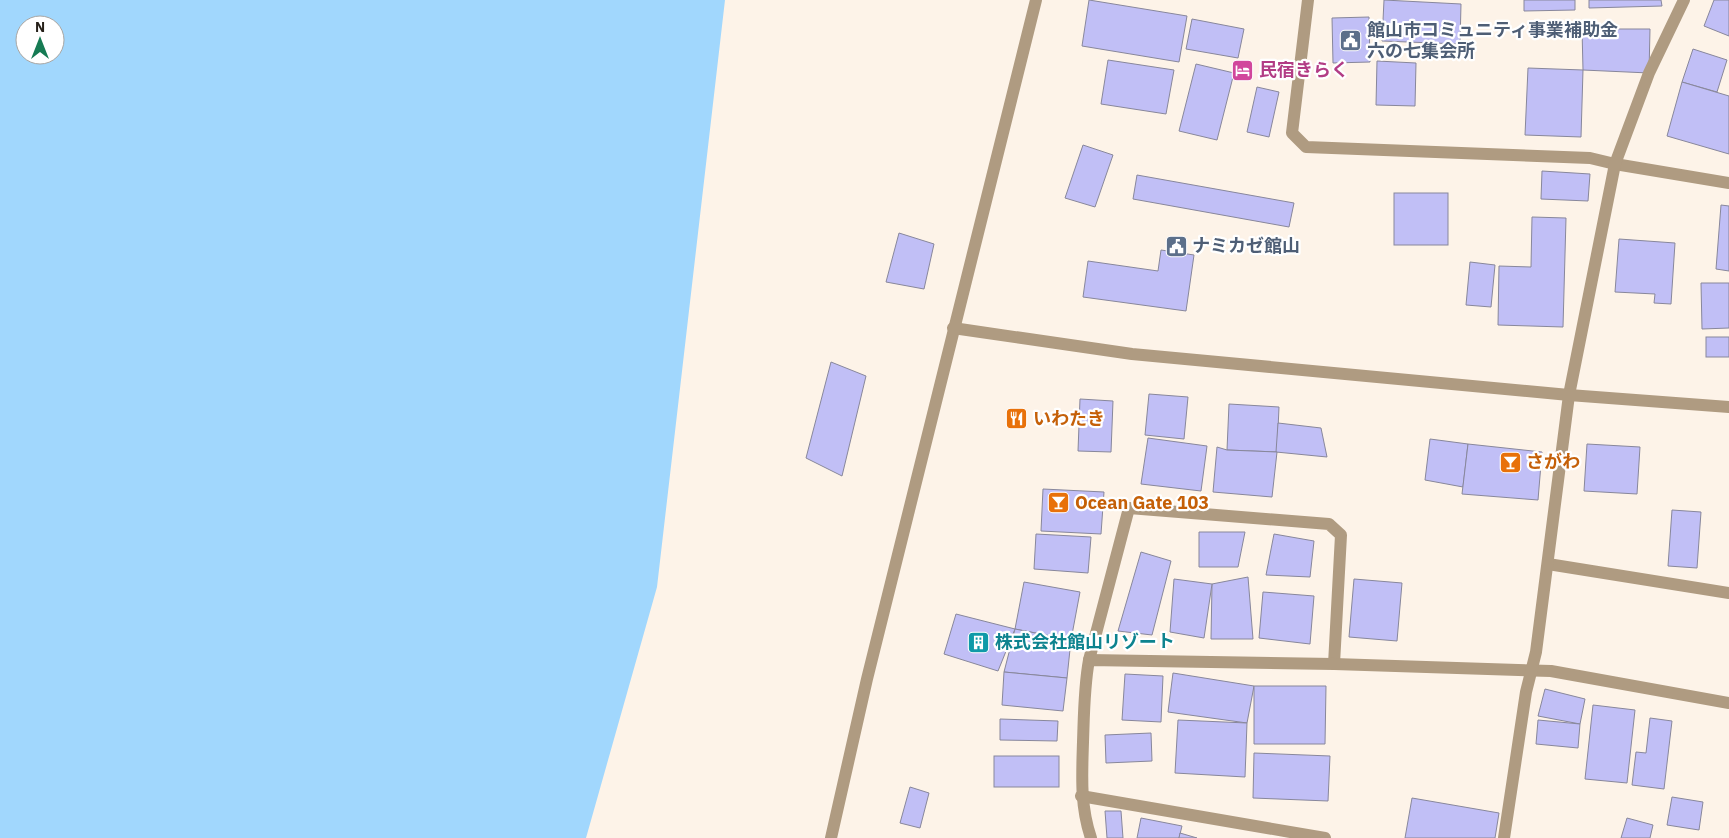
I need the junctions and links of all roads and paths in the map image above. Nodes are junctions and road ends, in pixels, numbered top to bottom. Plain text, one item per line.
1 (1036, 0) edge
2 (1308, 0) edge
3 (1684, 0) edge
4 (1616, 164) junction
5 (1729, 183) edge
6 (954, 328) junction
7 (1569, 395) junction
8 (1729, 408) edge
9 (1548, 564) junction
10 (1729, 594) edge
11 (1089, 660) junction
12 (1334, 664) junction
13 (1531, 670) junction
14 (1729, 703) edge
15 (1082, 796) junction
16 (832, 838) edge
17 (1090, 838) edge
18 (1325, 838) edge
19 (1504, 838) edge

1 - 6 street
2 - 4 street
3 - 4 street
4 - 5 street
4 - 7 street
6 - 7 street
6 - 16 street
7 - 8 street
7 - 9 street
9 - 10 street
9 - 13 street
11 - 12 street
11 - 12 street
11 - 15 street
12 - 13 street
13 - 14 street
13 - 19 street
15 - 17 street
15 - 18 street

